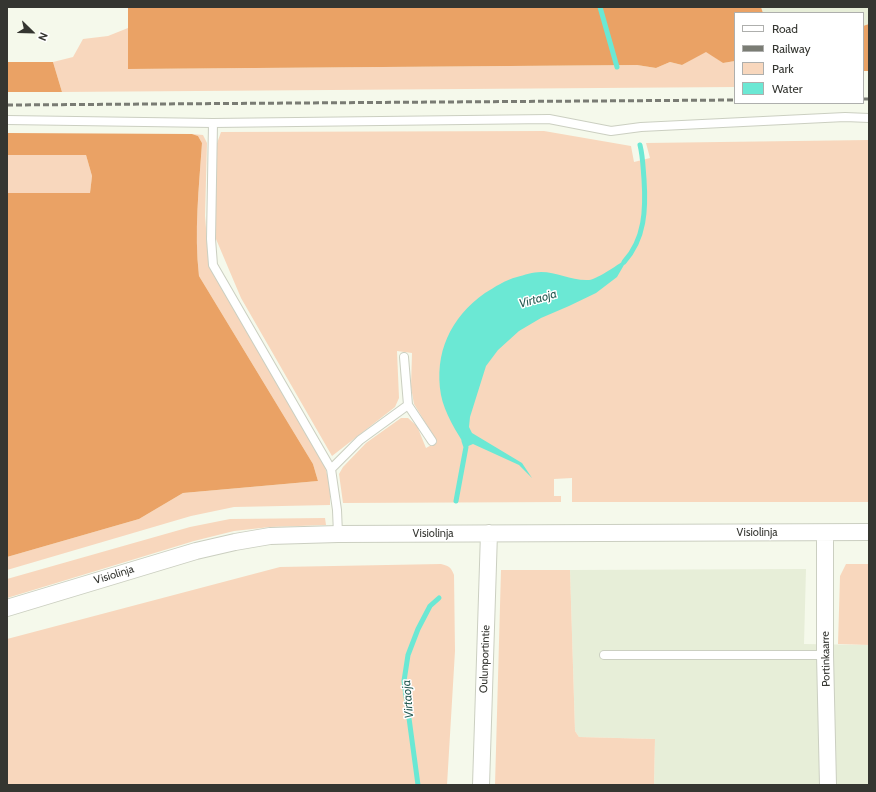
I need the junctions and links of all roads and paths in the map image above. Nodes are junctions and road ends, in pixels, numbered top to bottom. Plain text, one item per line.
1 (869, 118) edge
2 (7, 120) edge
3 (213, 123) junction
4 (404, 357) dead end
5 (408, 405) junction
6 (432, 441) dead end
7 (331, 469) junction
8 (869, 532) edge
9 (489, 533) junction
10 (825, 533) junction
11 (338, 534) junction
12 (7, 608) edge
13 (604, 655) dead end
14 (825, 655) junction
15 (480, 785) edge
16 (828, 785) edge

1 - 3 lane
2 - 3 lane
3 - 7 lane
4 - 5 lane
5 - 6 lane
5 - 7 lane
7 - 11 lane
8 - 10 street, Visiolinja
9 - 10 street, Visiolinja
9 - 11 street, Visiolinja
9 - 15 street, Oulunportintie
10 - 14 street, Portinkaarre
11 - 12 street, Visiolinja
13 - 14 lane
14 - 16 street, Portinkaarre

